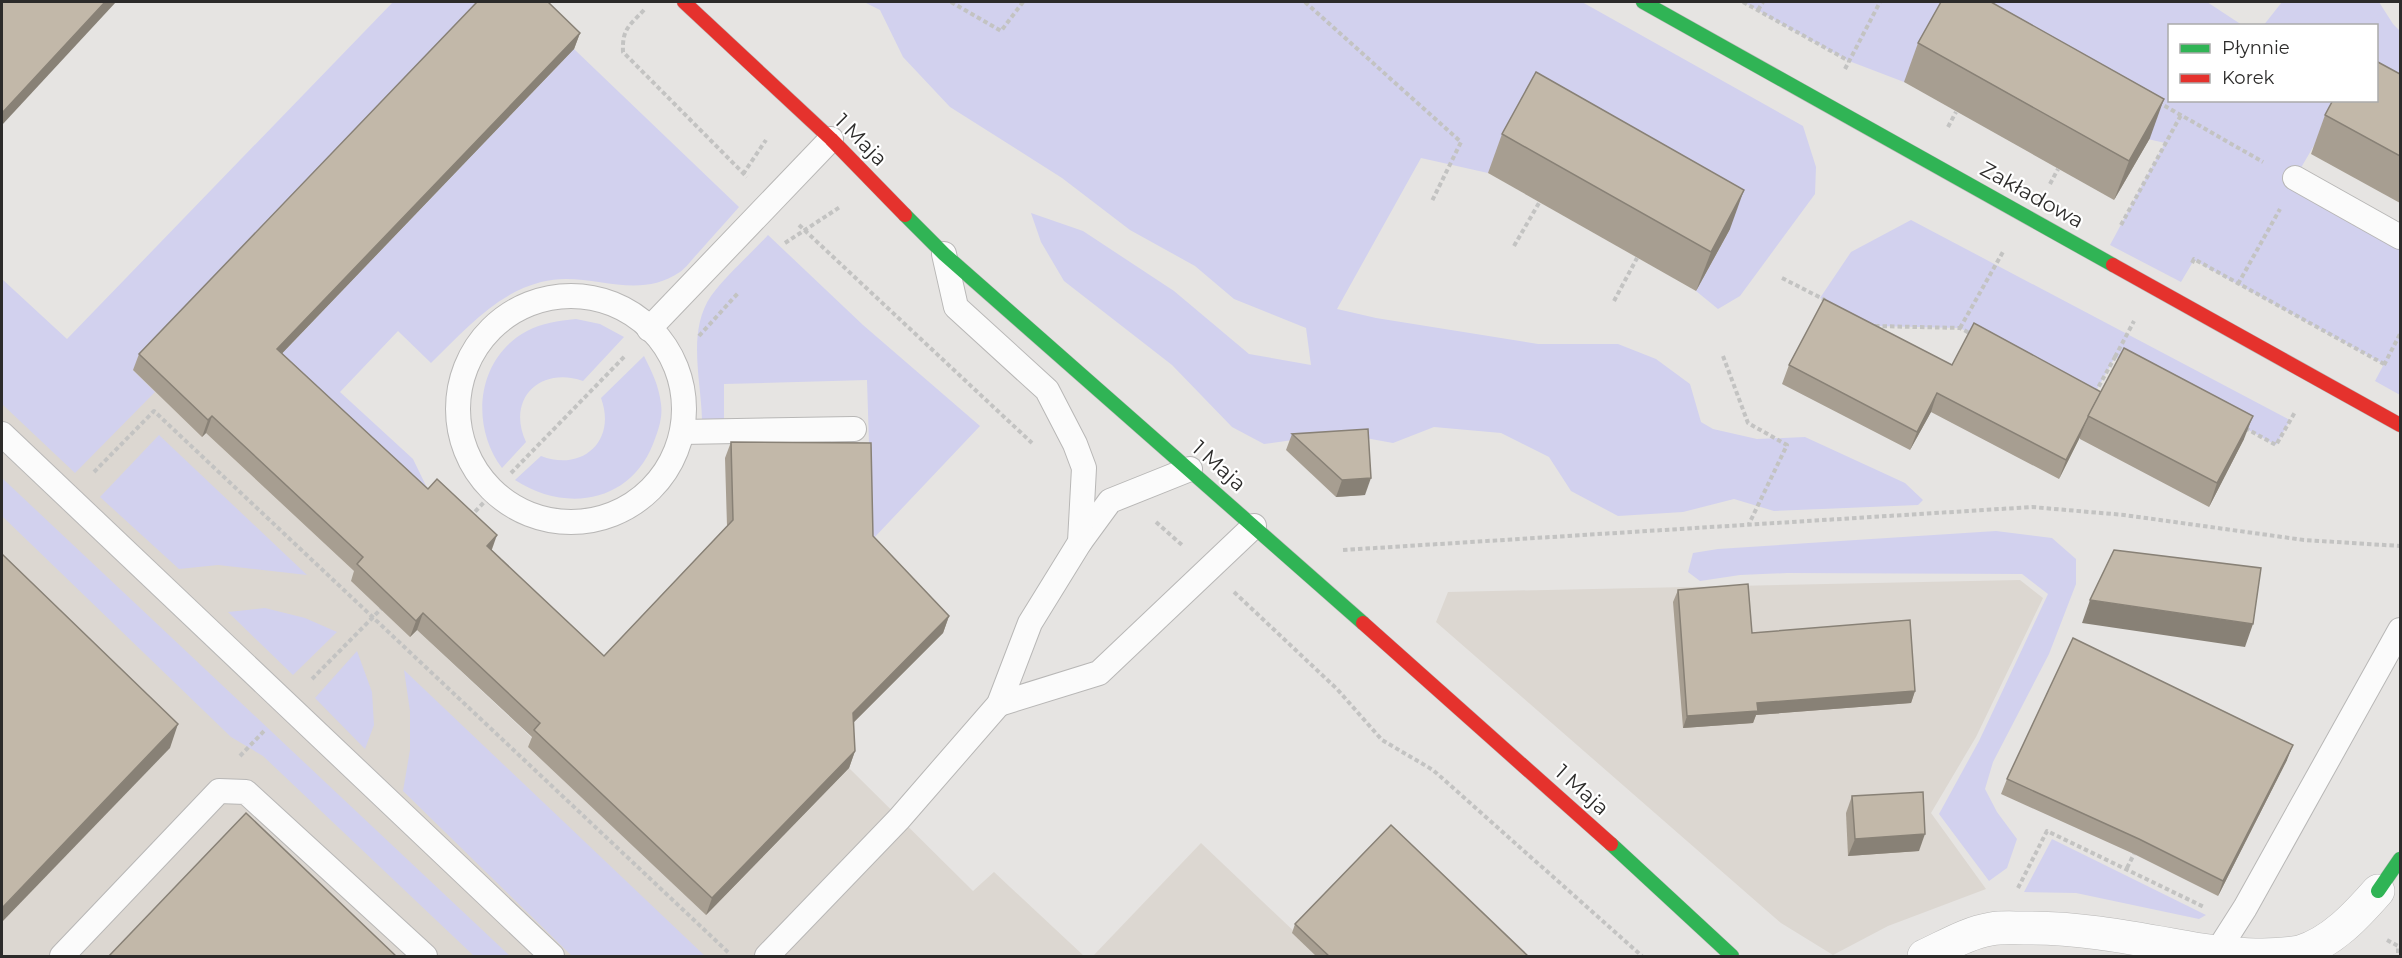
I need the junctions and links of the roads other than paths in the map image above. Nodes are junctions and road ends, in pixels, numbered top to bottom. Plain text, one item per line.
1 (684, 2) edge
2 (1643, 2) edge
3 (831, 139) junction
4 (2295, 178) dead end
5 (2400, 237) edge
6 (944, 254) junction
7 (650, 329) junction
8 (2400, 425) edge
9 (854, 429) dead end
10 (682, 432) junction
11 (2, 434) edge
12 (1190, 469) junction
13 (1254, 526) junction
14 (1080, 542) junction
15 (2400, 630) edge
16 (999, 704) junction
17 (2400, 859) edge
18 (2378, 891) joint
19 (2223, 942) junction
20 (62, 957) edge
21 (425, 957) edge
22 (552, 957) edge
23 (767, 957) edge
24 (1732, 957) edge
25 (1924, 957) edge

1 - 3 street, 1 Maja
2 - 8 street, Zakładowa
3 - 6 street, 1 Maja
3 - 7 lane
4 - 5 lane
6 - 12 street, 1 Maja
6 - 14 lane
7 - 10 lane
7 - 10 lane
9 - 10 lane
11 - 22 lane
12 - 13 street, 1 Maja
12 - 14 lane
13 - 16 lane
13 - 24 street, 1 Maja
14 - 16 lane
15 - 19 lane
16 - 23 lane
17 - 18 street
18 - 19 street
19 - 25 street
20 - 21 lane

